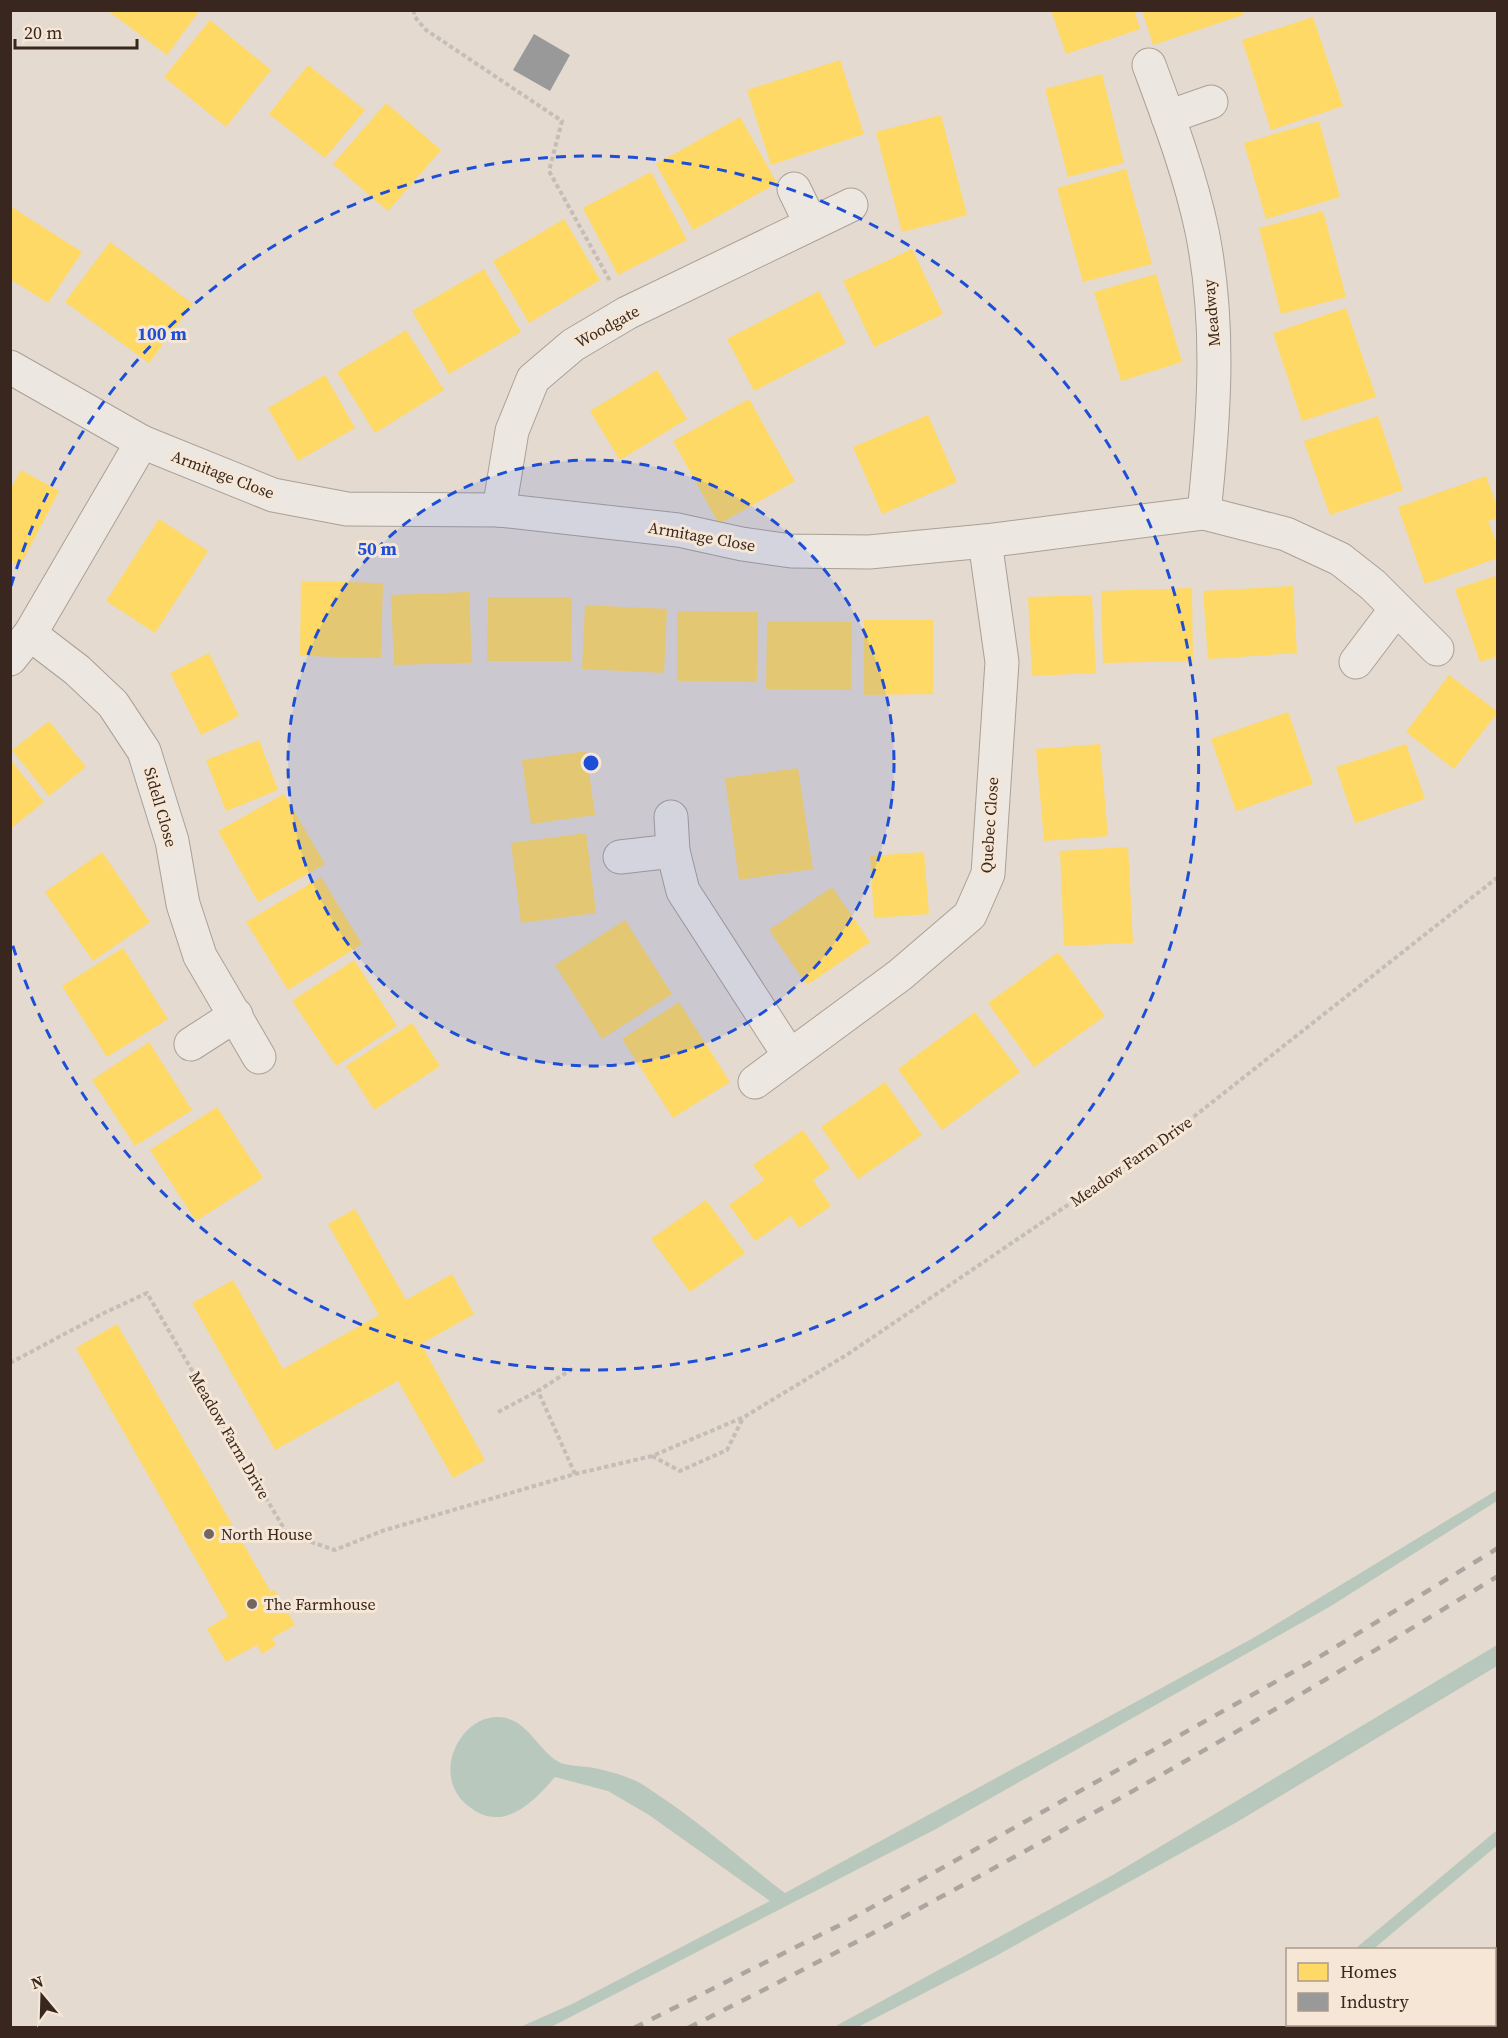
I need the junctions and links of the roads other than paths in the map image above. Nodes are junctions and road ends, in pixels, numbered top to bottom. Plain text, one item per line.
1 (1149, 65) dead end
2 (1211, 102) dead end
3 (1168, 117) junction
4 (794, 189) dead end
5 (851, 205) dead end
6 (811, 224) junction
7 (10, 367) edge
8 (142, 442) junction
9 (500, 510) junction
10 (1204, 513) junction
11 (985, 541) junction
12 (1396, 609) junction
13 (20, 646) edge
14 (1437, 649) dead end
15 (1356, 662) dead end
16 (671, 817) dead end
17 (673, 851) junction
18 (620, 856) dead end
19 (236, 1015) junction
20 (190, 1044) dead end
21 (789, 1055) junction
22 (259, 1057) dead end
23 (755, 1082) dead end

1 - 3 street, Meadway
2 - 3 street
3 - 10 street, Meadway
4 - 6 street
5 - 6 street, Woodgate
6 - 9 street, Woodgate
7 - 8 street, Armitage Close
8 - 9 street, Armitage Close
8 - 13 street, Sidell Close
9 - 11 street, Armitage Close
10 - 11 street, Armitage Close
10 - 12 street, Armitage Close
11 - 21 street, Quebec Close
12 - 14 street, Armitage Close
12 - 15 street
13 - 19 street, Sidell Close
16 - 17 street
17 - 18 street
17 - 21 street
19 - 20 street
19 - 22 street, Sidell Close
21 - 23 street, Quebec Close

